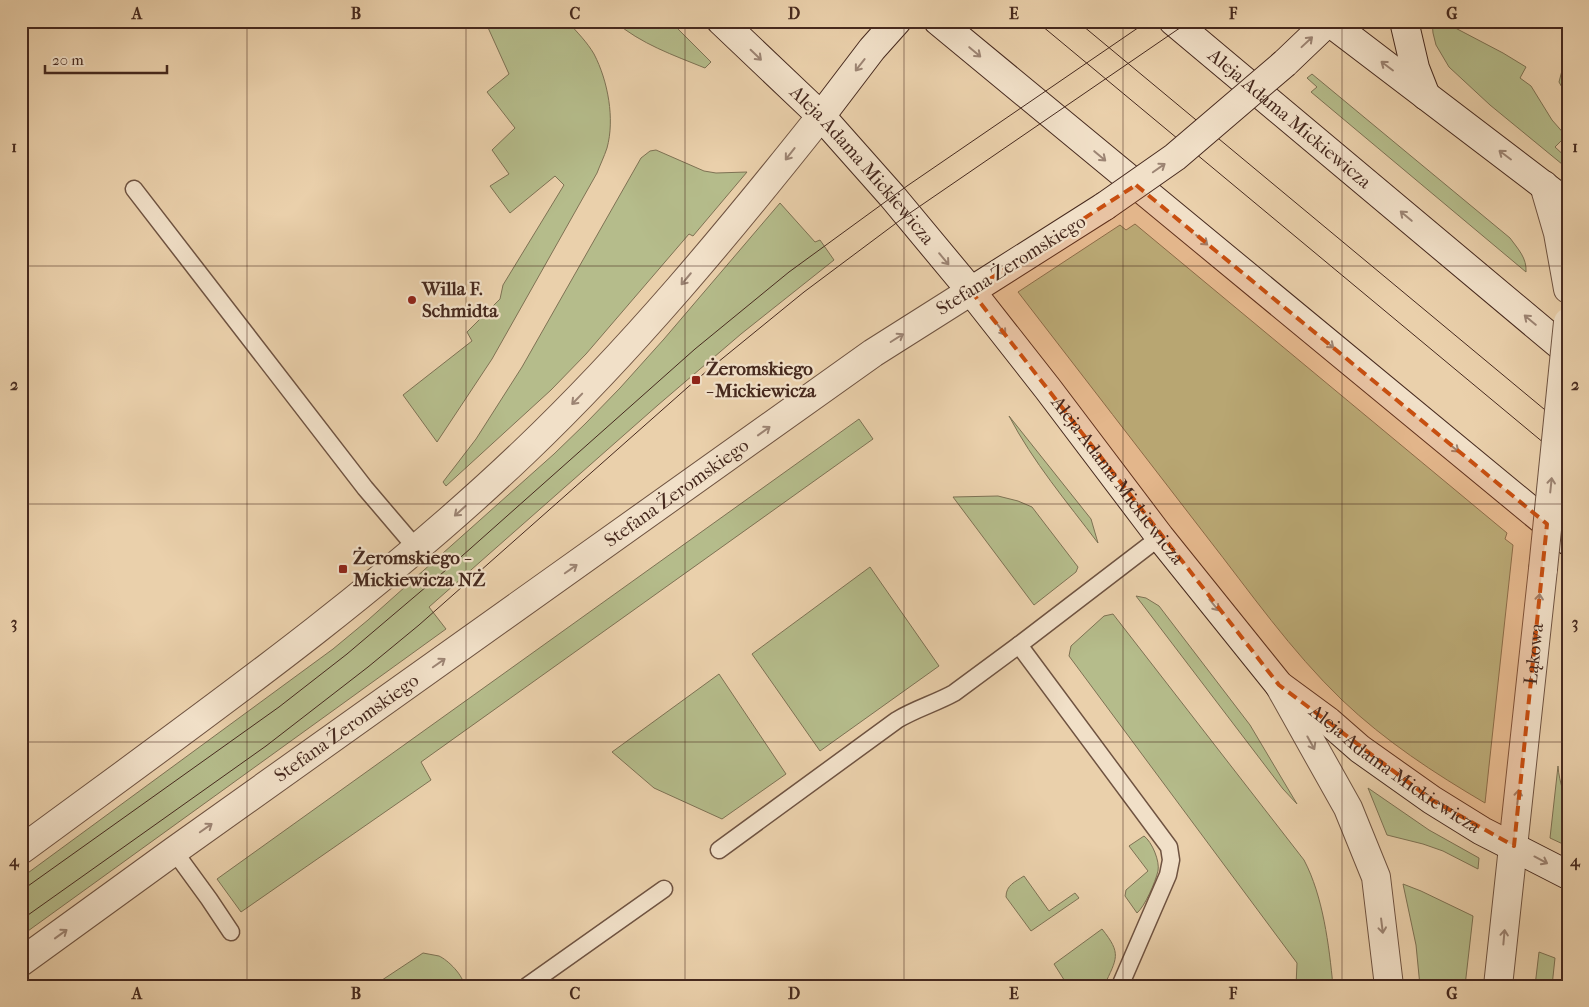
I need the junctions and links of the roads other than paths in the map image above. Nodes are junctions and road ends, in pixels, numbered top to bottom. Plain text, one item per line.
1 (721, 21) edge
2 (938, 21) edge
3 (1173, 21) edge
4 (1329, 21) edge
5 (1404, 21) edge
6 (894, 24) edge
7 (1426, 96) junction
8 (821, 116) junction
9 (1544, 185) junction
10 (134, 189) dead end
11 (1568, 204) edge
12 (1568, 289) edge
13 (971, 291) junction
14 (1568, 322) edge
15 (1568, 352) edge
16 (1160, 537) junction
17 (1568, 541) edge
18 (417, 549) junction
19 (1019, 646) junction
20 (1279, 685) junction
21 (1514, 846) junction
22 (21, 850) edge
23 (719, 850) dead end
24 (174, 851) junction
25 (1568, 875) edge
26 (664, 889) dead end
27 (231, 932) dead end
28 (21, 962) edge
29 (527, 986) edge
30 (1120, 986) edge
31 (1389, 986) edge
32 (1498, 986) edge

1 -> 8 main road, Aleja Adama Mickiewicza
2 -> 17 main road
15 -> 3 main road, Aleja Adama Mickiewicza
7 -> 4 main road
13 -> 4 main road, Stefana Żeromskiego, bridge
5 - 7 main road
6 -> 8 main road
9 -> 7 main road
8 -> 13 main road, Aleja Adama Mickiewicza
8 -> 18 main road
9 - 11 main road
9 - 12 main road
10 - 18 lane
13 -> 16 main road, Aleja Adama Mickiewicza
24 -> 13 main road, Stefana Żeromskiego
21 -> 14 main road, Łąkowa, bridge
16 - 19 lane
16 -> 20 main road, Aleja Adama Mickiewicza
18 - 22 main road
19 - 23 lane
19 - 30 lane
20 - 21 main road, Aleja Adama Mickiewicza
20 -> 31 main road
21 -> 25 main road, Aleja Adama Mickiewicza
32 -> 21 main road, Łąkowa
24 - 27 lane
28 -> 24 main road, Stefana Żeromskiego
26 - 29 lane

